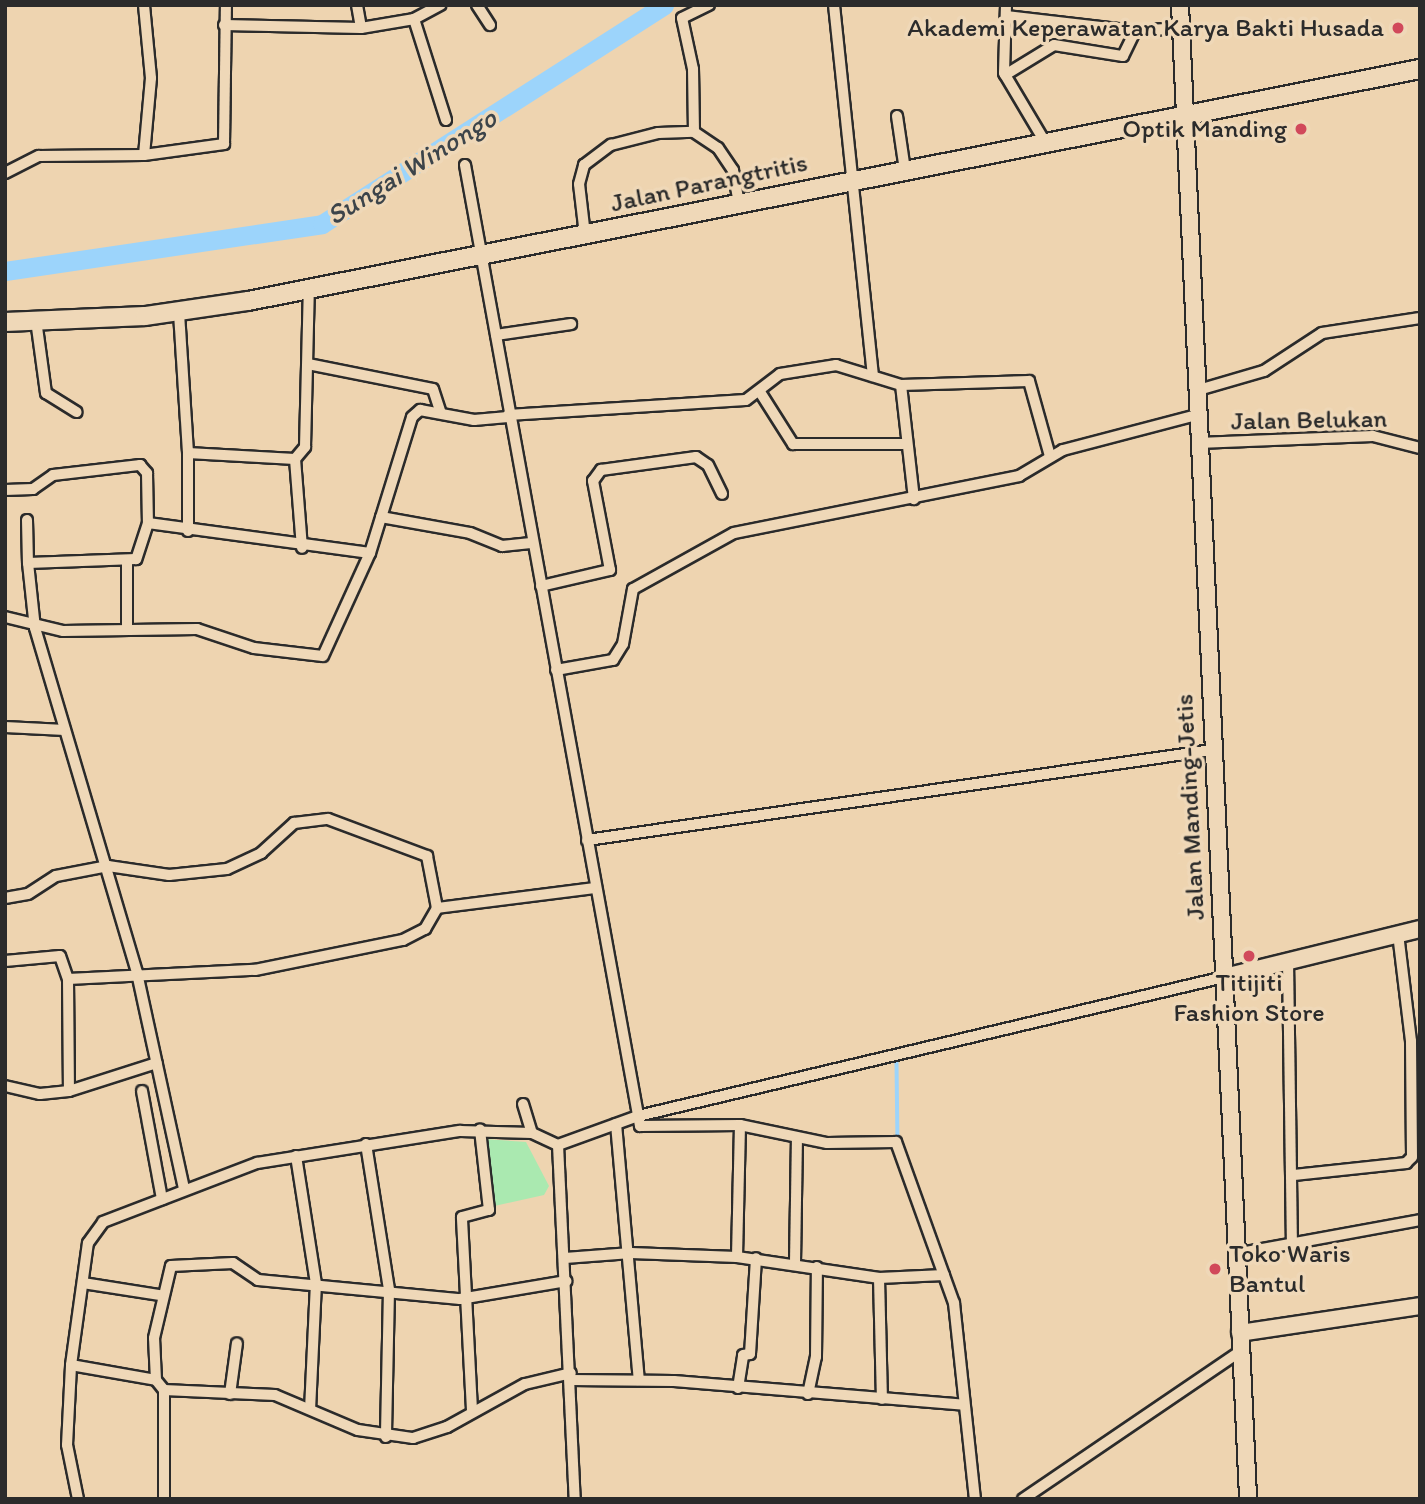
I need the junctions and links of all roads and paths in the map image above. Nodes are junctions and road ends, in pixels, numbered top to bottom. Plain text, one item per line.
1 (226, 5) edge
2 (357, 5) edge
3 (440, 5) edge
4 (477, 5) edge
5 (709, 5) edge
6 (834, 5) edge
7 (1180, 5) edge
8 (143, 6) edge
9 (1006, 10) edge
10 (414, 19) junction
11 (224, 25) junction
12 (490, 25) dead end
13 (361, 28) junction
14 (1180, 28) junction
15 (1135, 31) junction
16 (1420, 69) edge
17 (1005, 75) junction
18 (1184, 113) junction
19 (897, 116) dead end
20 (446, 120) dead end
21 (694, 132) junction
22 (1045, 142) junction
23 (144, 155) junction
24 (465, 165) dead end
25 (905, 170) junction
26 (5, 173) edge
27 (858, 179) junction
28 (739, 205) junction
29 (585, 235) junction
30 (480, 255) junction
31 (309, 288) junction
32 (179, 313) junction
33 (1420, 318) edge
34 (36, 320) junction
35 (5, 322) edge
36 (570, 324) dead end
37 (496, 335) junction
38 (308, 364) junction
39 (873, 376) junction
40 (901, 385) junction
41 (1195, 391) junction
42 (760, 392) junction
43 (76, 412) dead end
44 (441, 413) junction
45 (1196, 415) junction
46 (508, 416) junction
47 (1198, 443) junction
48 (903, 444) junction
49 (1420, 448) edge
50 (188, 453) junction
51 (1050, 456) junction
52 (295, 459) junction
53 (5, 490) edge
54 (722, 494) dead end
55 (914, 499) junction
56 (381, 517) junction
57 (27, 520) dead end
58 (148, 523) junction
59 (188, 531) junction
60 (531, 543) junction
61 (302, 548) junction
62 (370, 553) junction
63 (127, 561) junction
64 (28, 563) junction
65 (541, 586) junction
66 (5, 617) edge
67 (35, 628) junction
68 (127, 629) junction
69 (556, 670) junction
70 (5, 727) edge
71 (65, 730) junction
72 (1212, 750) junction
73 (587, 840) junction
74 (108, 866) junction
75 (596, 888) junction
76 (5, 898) edge
77 (437, 908) junction
78 (1420, 929) edge
79 (1398, 934) junction
80 (5, 961) edge
81 (1288, 961) junction
82 (137, 972) junction
83 (1224, 977) junction
84 (68, 979) junction
85 (1415, 1022) edge
86 (157, 1063) junction
87 (5, 1086) edge
88 (69, 1091) junction
89 (142, 1091) dead end
90 (523, 1104) dead end
91 (638, 1116) junction
92 (616, 1124) junction
93 (740, 1125) junction
94 (480, 1130) junction
95 (532, 1133) junction
96 (797, 1138) junction
97 (366, 1144) junction
98 (558, 1145) junction
99 (296, 1156) junction
100 (1294, 1175) junction
101 (184, 1188) junction
102 (162, 1199) junction
103 (1420, 1220) edge
104 (1292, 1243) junction
105 (631, 1253) junction
106 (1235, 1254) junction
107 (737, 1257) junction
108 (565, 1258) junction
109 (756, 1258) junction
110 (794, 1263) junction
111 (817, 1266) junction
112 (944, 1275) junction
113 (879, 1278) junction
114 (566, 1281) junction
115 (83, 1283) junction
116 (316, 1283) junction
117 (389, 1290) junction
118 (160, 1295) junction
119 (469, 1298) junction
120 (1420, 1306) edge
121 (1240, 1333) junction
122 (237, 1343) dead end
123 (1241, 1351) junction
124 (71, 1365) junction
125 (571, 1376) junction
126 (156, 1380) junction
127 (639, 1380) junction
128 (738, 1388) junction
129 (164, 1390) junction
130 (230, 1394) junction
131 (808, 1394) junction
132 (882, 1399) junction
133 (964, 1405) junction
134 (310, 1409) junction
135 (472, 1410) junction
136 (386, 1437) junction
137 (78, 1499) edge
138 (163, 1499) edge
139 (575, 1499) edge
140 (975, 1499) edge
141 (1023, 1499) edge
142 (1248, 1499) edge

1 - 11 street
2 - 13 street
3 - 10 street
4 - 12 street
5 - 21 street
6 - 27 street
7 - 14 main road, Jalan Manding-Jetis
8 - 23 street
9 - 15 street
9 - 17 street
10 - 13 street
10 - 20 street
11 - 13 street
11 - 23 street
14 - 15 street
14 - 18 main road, Jalan Manding-Jetis
15 - 17 street
16 - 18 main road, Jalan Parangtritis
17 - 22 street
18 - 22 main road, Jalan Parangtritis
18 - 41 main road, Jalan Manding-Jetis
19 - 25 street
21 - 28 street
21 - 29 street
22 - 25 main road, Jalan Parangtritis
23 - 26 street
24 - 30 street
25 - 27 main road, Jalan Parangtritis
27 - 28 main road, Jalan Parangtritis
27 - 39 street
28 - 29 main road, Jalan Parangtritis
29 - 30 main road, Jalan Parangtritis
30 - 31 main road, Jalan Parangtritis
30 - 37 street
31 - 32 main road, Jalan Parangtritis
31 - 38 street
32 - 34 main road, Jalan Parangtritis
32 - 50 street
33 - 41 street
34 - 35 main road, Jalan Parangtritis
34 - 43 street
36 - 37 street
37 - 46 street
38 - 44 street
38 - 52 street
39 - 40 street
39 - 42 street
40 - 48 street
40 - 51 street
41 - 45 main road, Jalan Manding-Jetis
42 - 46 street
42 - 48 street
44 - 46 street
44 - 56 street
45 - 47 main road, Jalan Manding-Jetis
45 - 51 street
46 - 60 street
47 - 49 street, Jalan Belukan
47 - 72 main road, Jalan Manding-Jetis
48 - 55 street
50 - 52 street
50 - 59 street
51 - 55 street
52 - 61 street
53 - 58 street
54 - 65 street
55 - 69 street
56 - 60 street
56 - 62 street
57 - 64 street
58 - 59 street
58 - 63 street
59 - 61 street
60 - 65 street
61 - 62 street
62 - 68 street
63 - 64 street
63 - 68 street
64 - 67 street
65 - 69 street
66 - 67 street
67 - 68 street
67 - 71 street
69 - 73 street
70 - 71 street
71 - 74 street
72 - 73 street
72 - 83 main road, Jalan Manding-Jetis
73 - 75 street
74 - 76 street
74 - 77 street
74 - 82 street
75 - 77 street
75 - 91 street
77 - 82 street
78 - 79 main road
79 - 81 main road
79 - 85 street
80 - 84 street
81 - 83 main road
81 - 100 street
82 - 84 street
82 - 86 street
83 - 91 street
83 - 106 main road, Jalan Manding-Jetis
84 - 88 street
85 - 100 street
86 - 88 street
86 - 101 street
87 - 88 street
89 - 102 street
90 - 95 street
91 - 92 street
91 - 93 street
92 - 98 street
92 - 105 street
93 - 96 street
93 - 107 street
94 - 95 street
94 - 97 street
94 - 119 street
95 - 98 street
96 - 110 street
96 - 112 street
97 - 99 street
97 - 117 street
98 - 108 street
99 - 101 street
99 - 116 street
100 - 104 street
101 - 102 street
102 - 115 street
103 - 104 street
104 - 106 street
105 - 107 street
105 - 108 street
105 - 127 street
106 - 121 main road, Jalan Manding-Jetis
107 - 109 street
108 - 114 street
109 - 110 street
109 - 128 street
110 - 111 street
111 - 113 street
111 - 131 street
112 - 113 street
112 - 133 street
113 - 132 street
114 - 119 street
114 - 125 street
115 - 118 street
115 - 124 street
116 - 117 street
116 - 118 street
116 - 134 street
117 - 119 street
117 - 136 street
118 - 126 street
119 - 135 street
120 - 121 main road
121 - 123 main road, Jalan Manding-Jetis
122 - 130 street
123 - 141 street
123 - 142 main road, Jalan Manding-Jetis
124 - 126 street
124 - 137 street
125 - 127 street
125 - 135 street
125 - 139 street
126 - 129 street
127 - 128 street
128 - 131 street
129 - 130 street
129 - 138 street
130 - 134 street
131 - 132 street
132 - 133 street
133 - 140 street
134 - 136 street
135 - 136 street

